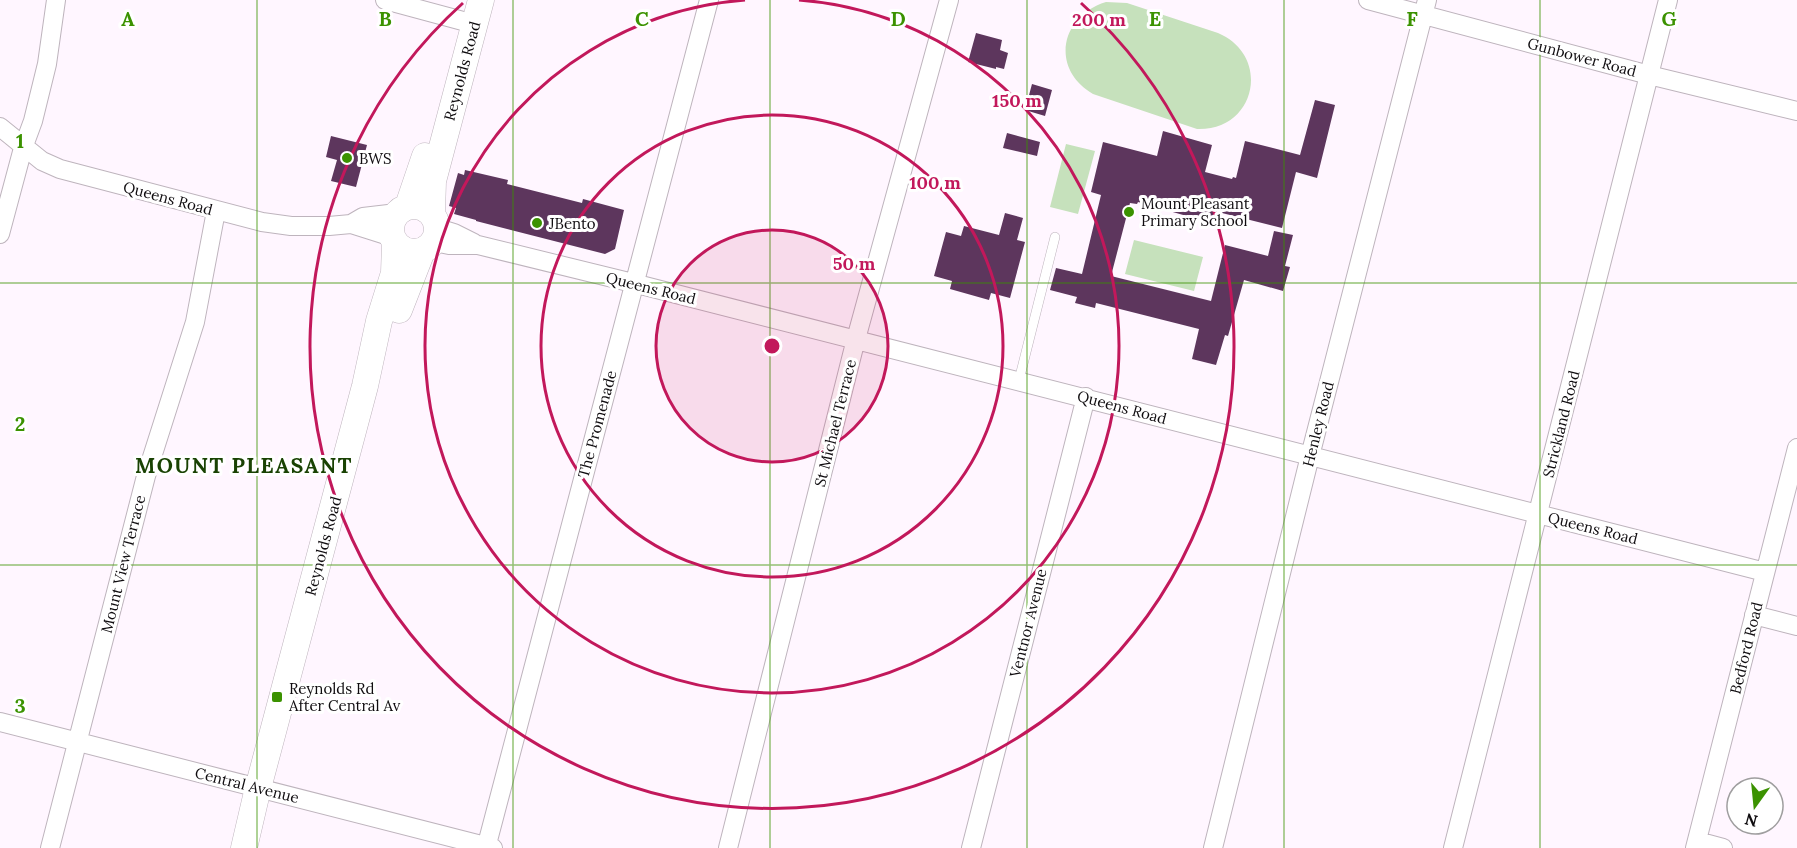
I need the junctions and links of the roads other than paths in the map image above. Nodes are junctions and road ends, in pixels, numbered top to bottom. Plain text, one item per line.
1 (56, 0) edge
2 (385, 0) edge
3 (709, 0) edge
4 (949, 0) edge
5 (1368, 0) edge
6 (1668, 0) edge
7 (1425, 7) edge
8 (471, 11) edge
9 (1649, 75) junction
10 (1797, 111) edge
11 (0, 127) edge
12 (23, 148) junction
13 (216, 211) junction
14 (415, 229) junction
15 (0, 234) edge
16 (1055, 237) dead end
17 (633, 283) junction
18 (856, 339) junction
19 (1019, 380) junction
20 (1086, 397) junction
21 (1797, 448) edge
22 (1310, 456) junction
23 (1538, 515) junction
24 (1765, 572) junction
25 (1754, 615) junction
26 (1797, 626) edge
27 (0, 722) edge
28 (78, 742) junction
29 (264, 790) junction
30 (1696, 845) edge
31 (488, 847) edge
32 (50, 848) edge
33 (244, 848) edge
34 (255, 848) edge
35 (728, 848) edge
36 (971, 848) edge
37 (1213, 848) edge
38 (1453, 848) edge
39 (1723, 848) edge

1 - 12 street
2 - 8 street
3 - 17 street, The Promenade
4 - 18 street, St Michael Terrace
5 - 7 street, Gunbower Road
6 - 9 street, Strickland Road
7 - 9 street, Gunbower Road
7 - 22 street, Henley Road
8 - 14 main road, Reynolds Road
9 - 10 street, Gunbower Road
9 - 23 street, Strickland Road
11 - 12 street, Queens Road
12 - 13 street, Queens Road
12 - 15 street
13 - 14 street, Queens Road
13 - 28 street, Mount View Terrace
14 - 17 street, Queens Road
14 - 29 main road, Reynolds Road
16 - 19 lane
17 - 18 street, Queens Road
17 - 31 street, The Promenade
18 - 19 street, Queens Road
18 - 35 street, St Michael Terrace
19 - 20 street, Queens Road
20 - 22 street, Queens Road
20 - 36 street, Ventnor Avenue
21 - 24 street, Bedford Road
22 - 23 street, Queens Road
22 - 37 street, Henley Road
23 - 24 street, Queens Road
23 - 38 street, Strickland Road
24 - 25 street, Bedford Road
25 - 26 street
25 - 30 street, Bedford Road
27 - 28 street, Central Avenue
28 - 29 street, Central Avenue
28 - 32 street, Mount View Terrace
29 - 31 street, Central Avenue
29 - 33 main road, Reynolds Road
29 - 34 main road, Reynolds Road
30 - 39 street

